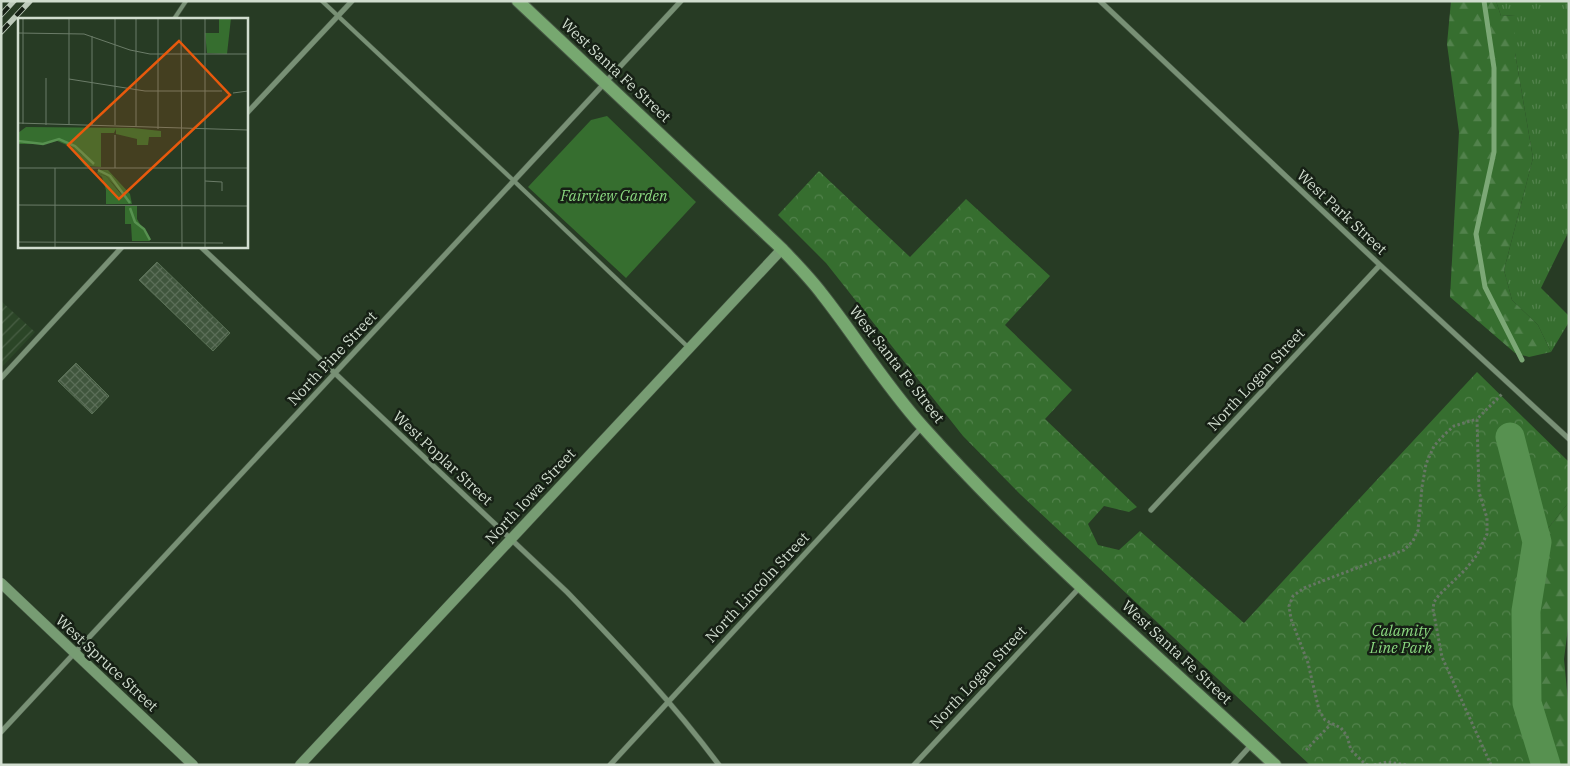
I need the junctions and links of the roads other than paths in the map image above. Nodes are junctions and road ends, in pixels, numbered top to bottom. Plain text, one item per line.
1 (186, 1) edge
2 (322, 1) edge
3 (352, 1) edge
4 (518, 1) edge
5 (681, 1) edge
6 (1100, 1) edge
7 (339, 15) junction
8 (175, 18) edge
9 (606, 82) junction
10 (248, 112) edge
11 (514, 180) junction
12 (121, 248) edge
13 (202, 248) edge
14 (782, 248) junction
15 (1380, 265) junction
16 (689, 348) junction
17 (334, 373) junction
18 (1, 378) edge
19 (923, 427) junction
20 (1569, 439) edge
21 (1151, 510) dead end
22 (511, 538) junction
23 (1, 584) edge
24 (1081, 585) junction
25 (75, 653) junction
26 (668, 702) junction
27 (1, 732) edge
28 (1252, 743) junction
29 (193, 765) edge
30 (300, 765) edge
31 (610, 765) edge
32 (719, 765) edge
33 (914, 765) edge
34 (1232, 765) edge
35 (1275, 765) edge

1 - 8 lane
2 - 7 lane
3 - 7 street
4 - 9 main road, West Santa Fe Street
5 - 9 street, North Pine Street
6 - 15 street, West Park Street
7 - 10 street
7 - 11 lane
9 - 11 street, North Pine Street
9 - 14 main road, West Santa Fe Street
11 - 16 lane
11 - 17 street, North Pine Street
12 - 18 street
13 - 17 street, West Poplar Street
14 - 16 street, North Iowa Street
14 - 19 main road, West Santa Fe Street
15 - 20 street, West Park Street
15 - 21 street, North Logan Street
16 - 22 street, North Iowa Street
17 - 22 street, West Poplar Street
17 - 25 street, North Pine Street
19 - 24 main road, West Santa Fe Street
19 - 26 street, North Lincoln Street
22 - 26 street, West Poplar Street
22 - 30 street, North Iowa Street
23 - 25 street, West Spruce Street
24 - 28 main road, West Santa Fe Street
24 - 33 street, North Logan Street
25 - 27 street, North Pine Street
25 - 29 street, West Spruce Street
26 - 31 street, North Lincoln Street
26 - 32 street, West Poplar Street
28 - 34 street
28 - 35 main road, West Santa Fe Street

